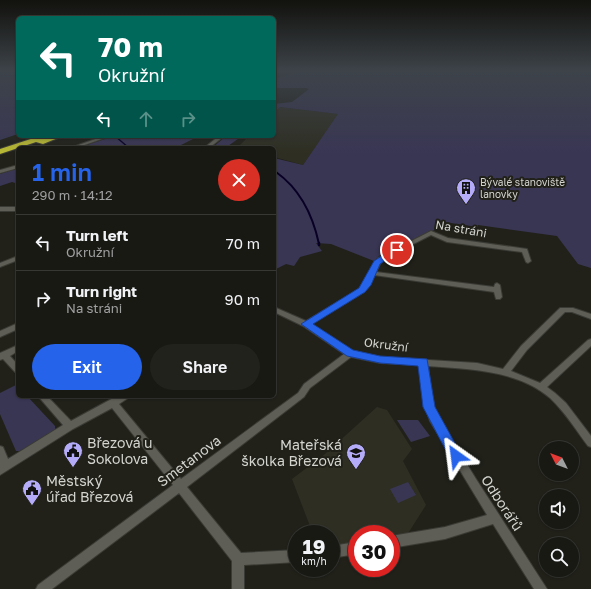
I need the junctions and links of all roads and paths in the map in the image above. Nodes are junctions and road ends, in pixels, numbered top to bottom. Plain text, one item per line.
1 (41, 138) edge
2 (53, 138) edge
3 (102, 138) edge
4 (219, 138) edge
5 (18, 146) edge
6 (30, 146) edge
7 (78, 146) edge
8 (209, 146) edge
9 (16, 147) edge
10 (16, 151) edge
11 (0, 152) edge
12 (0, 156) edge
13 (16, 167) edge
14 (0, 172) edge
15 (16, 208) edge
16 (0, 209) edge
17 (16, 259) edge
18 (528, 261) dead end
19 (0, 265) edge
20 (372, 273) junction
21 (497, 291) dead end
22 (276, 310) edge
23 (591, 318) edge
24 (306, 324) junction
25 (16, 327) edge
26 (0, 334) edge
27 (591, 342) edge
28 (16, 349) edge
29 (350, 354) junction
30 (2, 356) edge
31 (423, 362) junction
32 (16, 368) edge
33 (505, 373) junction
34 (541, 387) junction
35 (44, 398) edge
36 (122, 398) edge
37 (113, 403) junction
38 (70, 426) junction
39 (591, 443) edge
40 (0, 450) edge
41 (3, 468) edge
42 (180, 485) junction
43 (495, 518) junction
44 (400, 540) edge
45 (288, 556) edge
46 (238, 559) junction
47 (42, 589) edge
48 (238, 589) edge
49 (541, 589) edge

1 - 5 highway
2 - 6 highway
3 - 7 street
4 - 8 street
9 - 11 highway
10 - 12 highway
13 - 14 street
15 - 16 street
17 - 19 street
18 - 20 street, Na stráni
20 - 21 street
20 - 24 street, Na stráni
22 - 24 street, Okružní
23 - 33 street
24 - 29 street, Okružní
25 - 26 street
27 - 34 street
28 - 30 street
29 - 31 street, Okružní
29 - 42 street, Smetanova
30 - 32 street
31 - 33 street, Okružní
31 - 43 street, Odborářů
33 - 34 street, Okružní
34 - 39 street, Okružní
35 - 38 street
36 - 37 street
37 - 38 street
37 - 42 street
38 - 41 street
40 - 41 street
42 - 46 street
42 - 47 street, Smetanova
43 - 44 street
43 - 49 street, Odborářů
45 - 46 street
46 - 48 street

